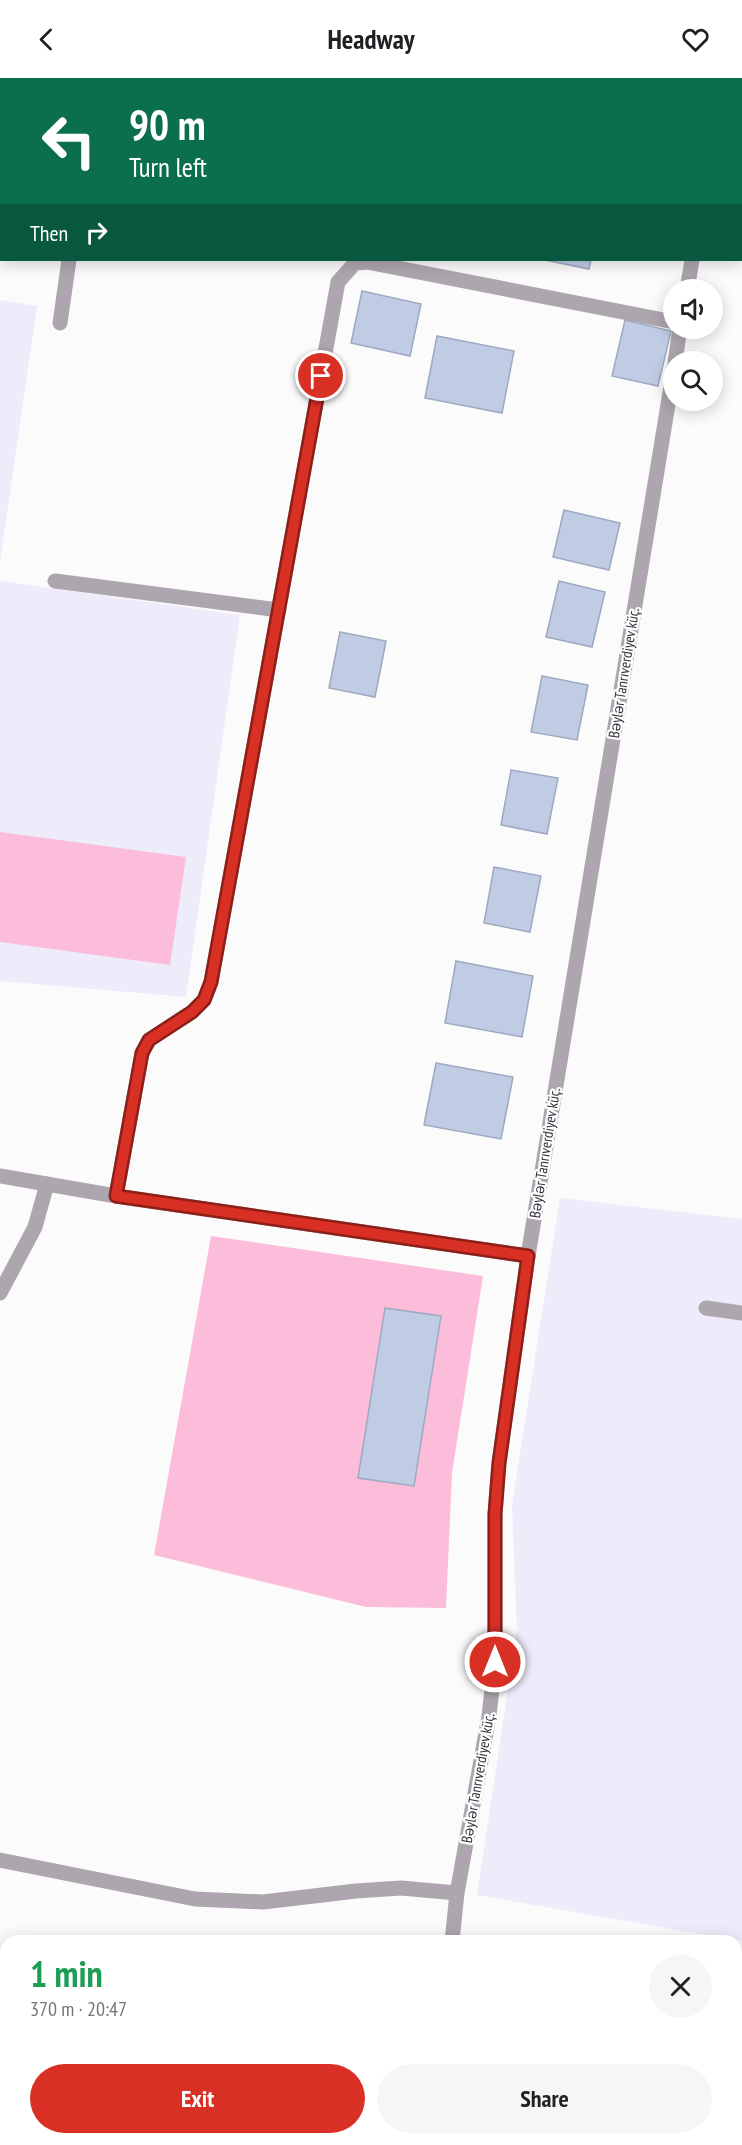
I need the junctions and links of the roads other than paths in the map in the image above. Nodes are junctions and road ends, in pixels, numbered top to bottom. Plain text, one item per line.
1 (69, 261) edge
2 (354, 261) edge
3 (692, 261) edge
4 (689, 279) edge
5 (663, 320) edge
6 (60, 323) dead end
7 (667, 411) edge
8 (55, 581) dead end
9 (279, 610) junction
10 (0, 1176) edge
11 (47, 1184) junction
12 (116, 1196) junction
13 (528, 1256) junction
14 (0, 1293) edge
15 (706, 1308) dead end
16 (742, 1312) edge
17 (0, 1860) edge
18 (457, 1893) junction
19 (453, 1935) edge

1 - 6 street
2 - 5 street
2 - 9 street
3 - 4 street
7 - 13 street, Bəylər Tanrıverdiyev küç.
8 - 9 street
9 - 12 street
10 - 11 street
11 - 12 street
11 - 14 street
12 - 13 street
13 - 18 street, Bəylər Tanrıverdiyev küç.
15 - 16 street
17 - 18 street
18 - 19 street, Bəylər Tanrıverdiyev küç.

